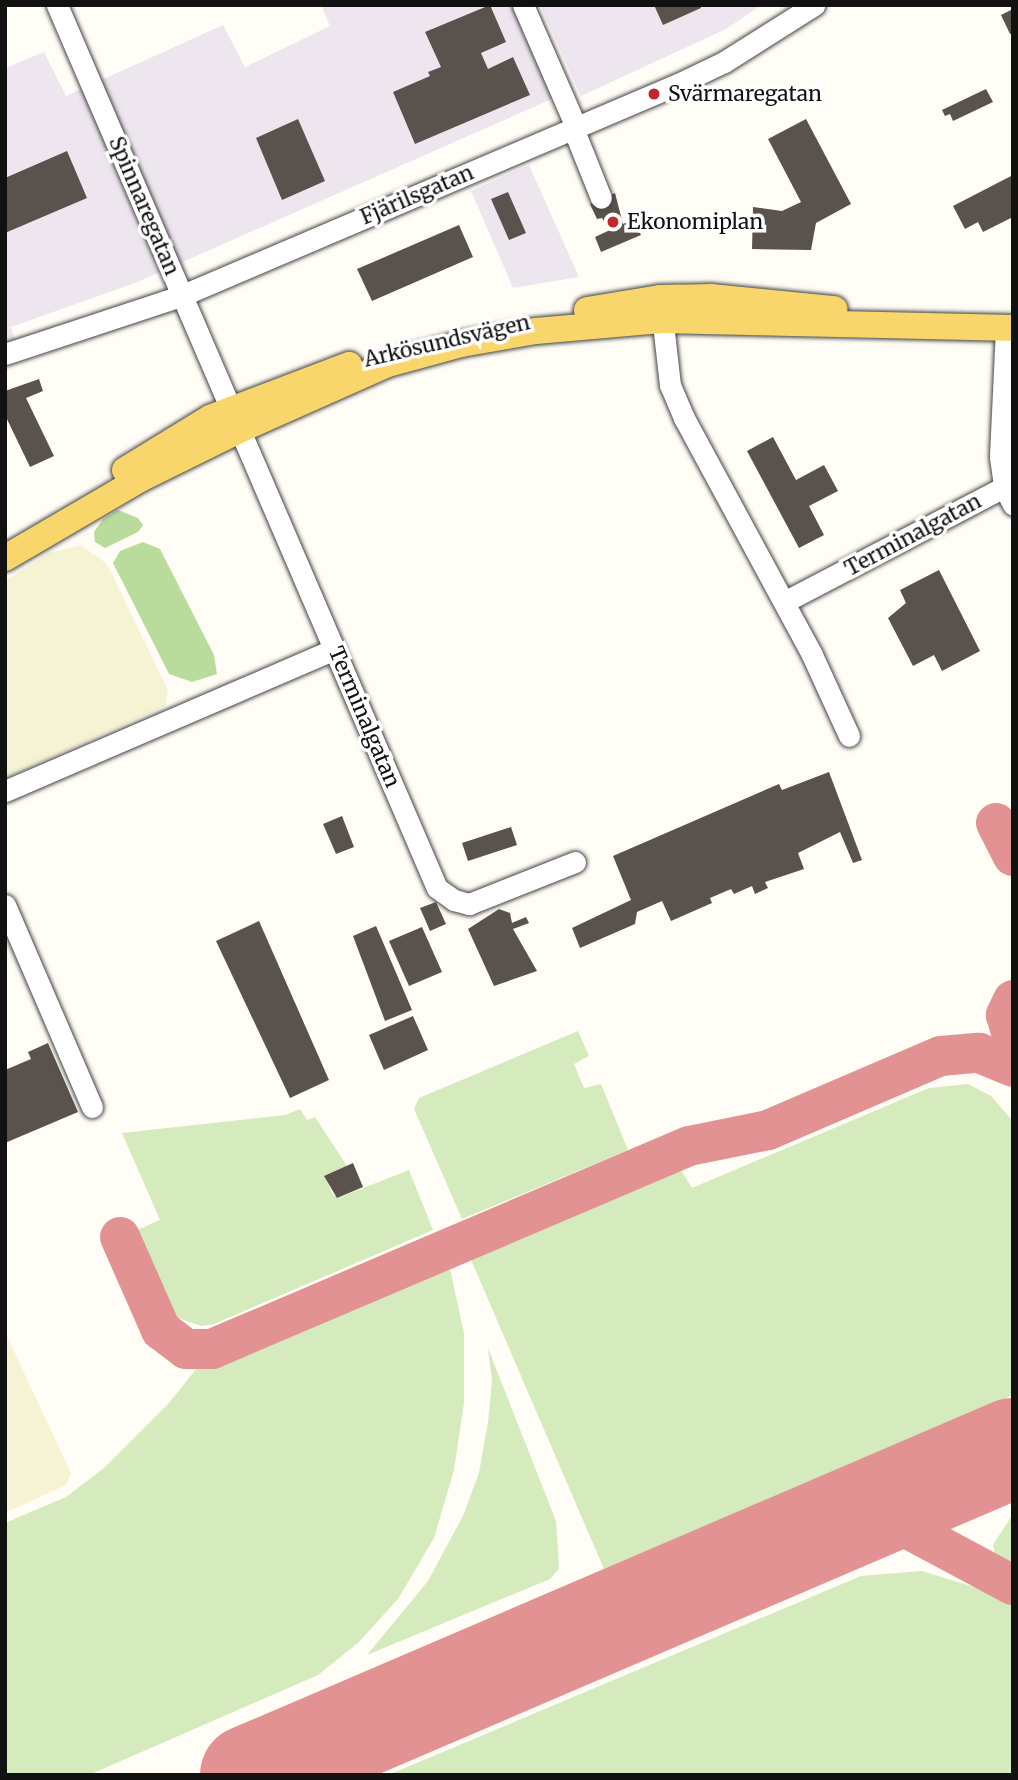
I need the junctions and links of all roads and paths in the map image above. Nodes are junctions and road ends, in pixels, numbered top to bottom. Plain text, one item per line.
1 (57, 5) edge
2 (523, 5) edge
3 (814, 5) edge
4 (575, 127) junction
5 (601, 198) dead end
6 (183, 295) junction
7 (661, 309) junction
8 (1009, 328) edge
9 (5, 354) edge
10 (235, 419) junction
11 (1008, 496) edge
12 (5, 548) edge
13 (5, 558) edge
14 (783, 602) junction
15 (335, 649) junction
16 (849, 736) dead end
17 (5, 791) edge
18 (575, 862) dead end
19 (5, 905) edge
20 (92, 1107) dead end

1 - 6 street, Spinnaregatan
2 - 4 street
3 - 4 street, Fjärilsgatan
4 - 5 street
4 - 6 street, Fjärilsgatan
6 - 9 street, Fjärilsgatan
6 - 10 street, Spinnaregatan
7 - 8 main road, Arkösundsvägen
7 - 10 main road, Arkösundsvägen
7 - 14 street
8 - 11 street, Terminalgatan
10 - 12 main road, Arkösundsvägen
10 - 13 main road, Arkösundsvägen
10 - 15 street, Terminalgatan
11 - 14 street, Terminalgatan
14 - 16 street
15 - 17 street
15 - 18 street, Terminalgatan
19 - 20 street

